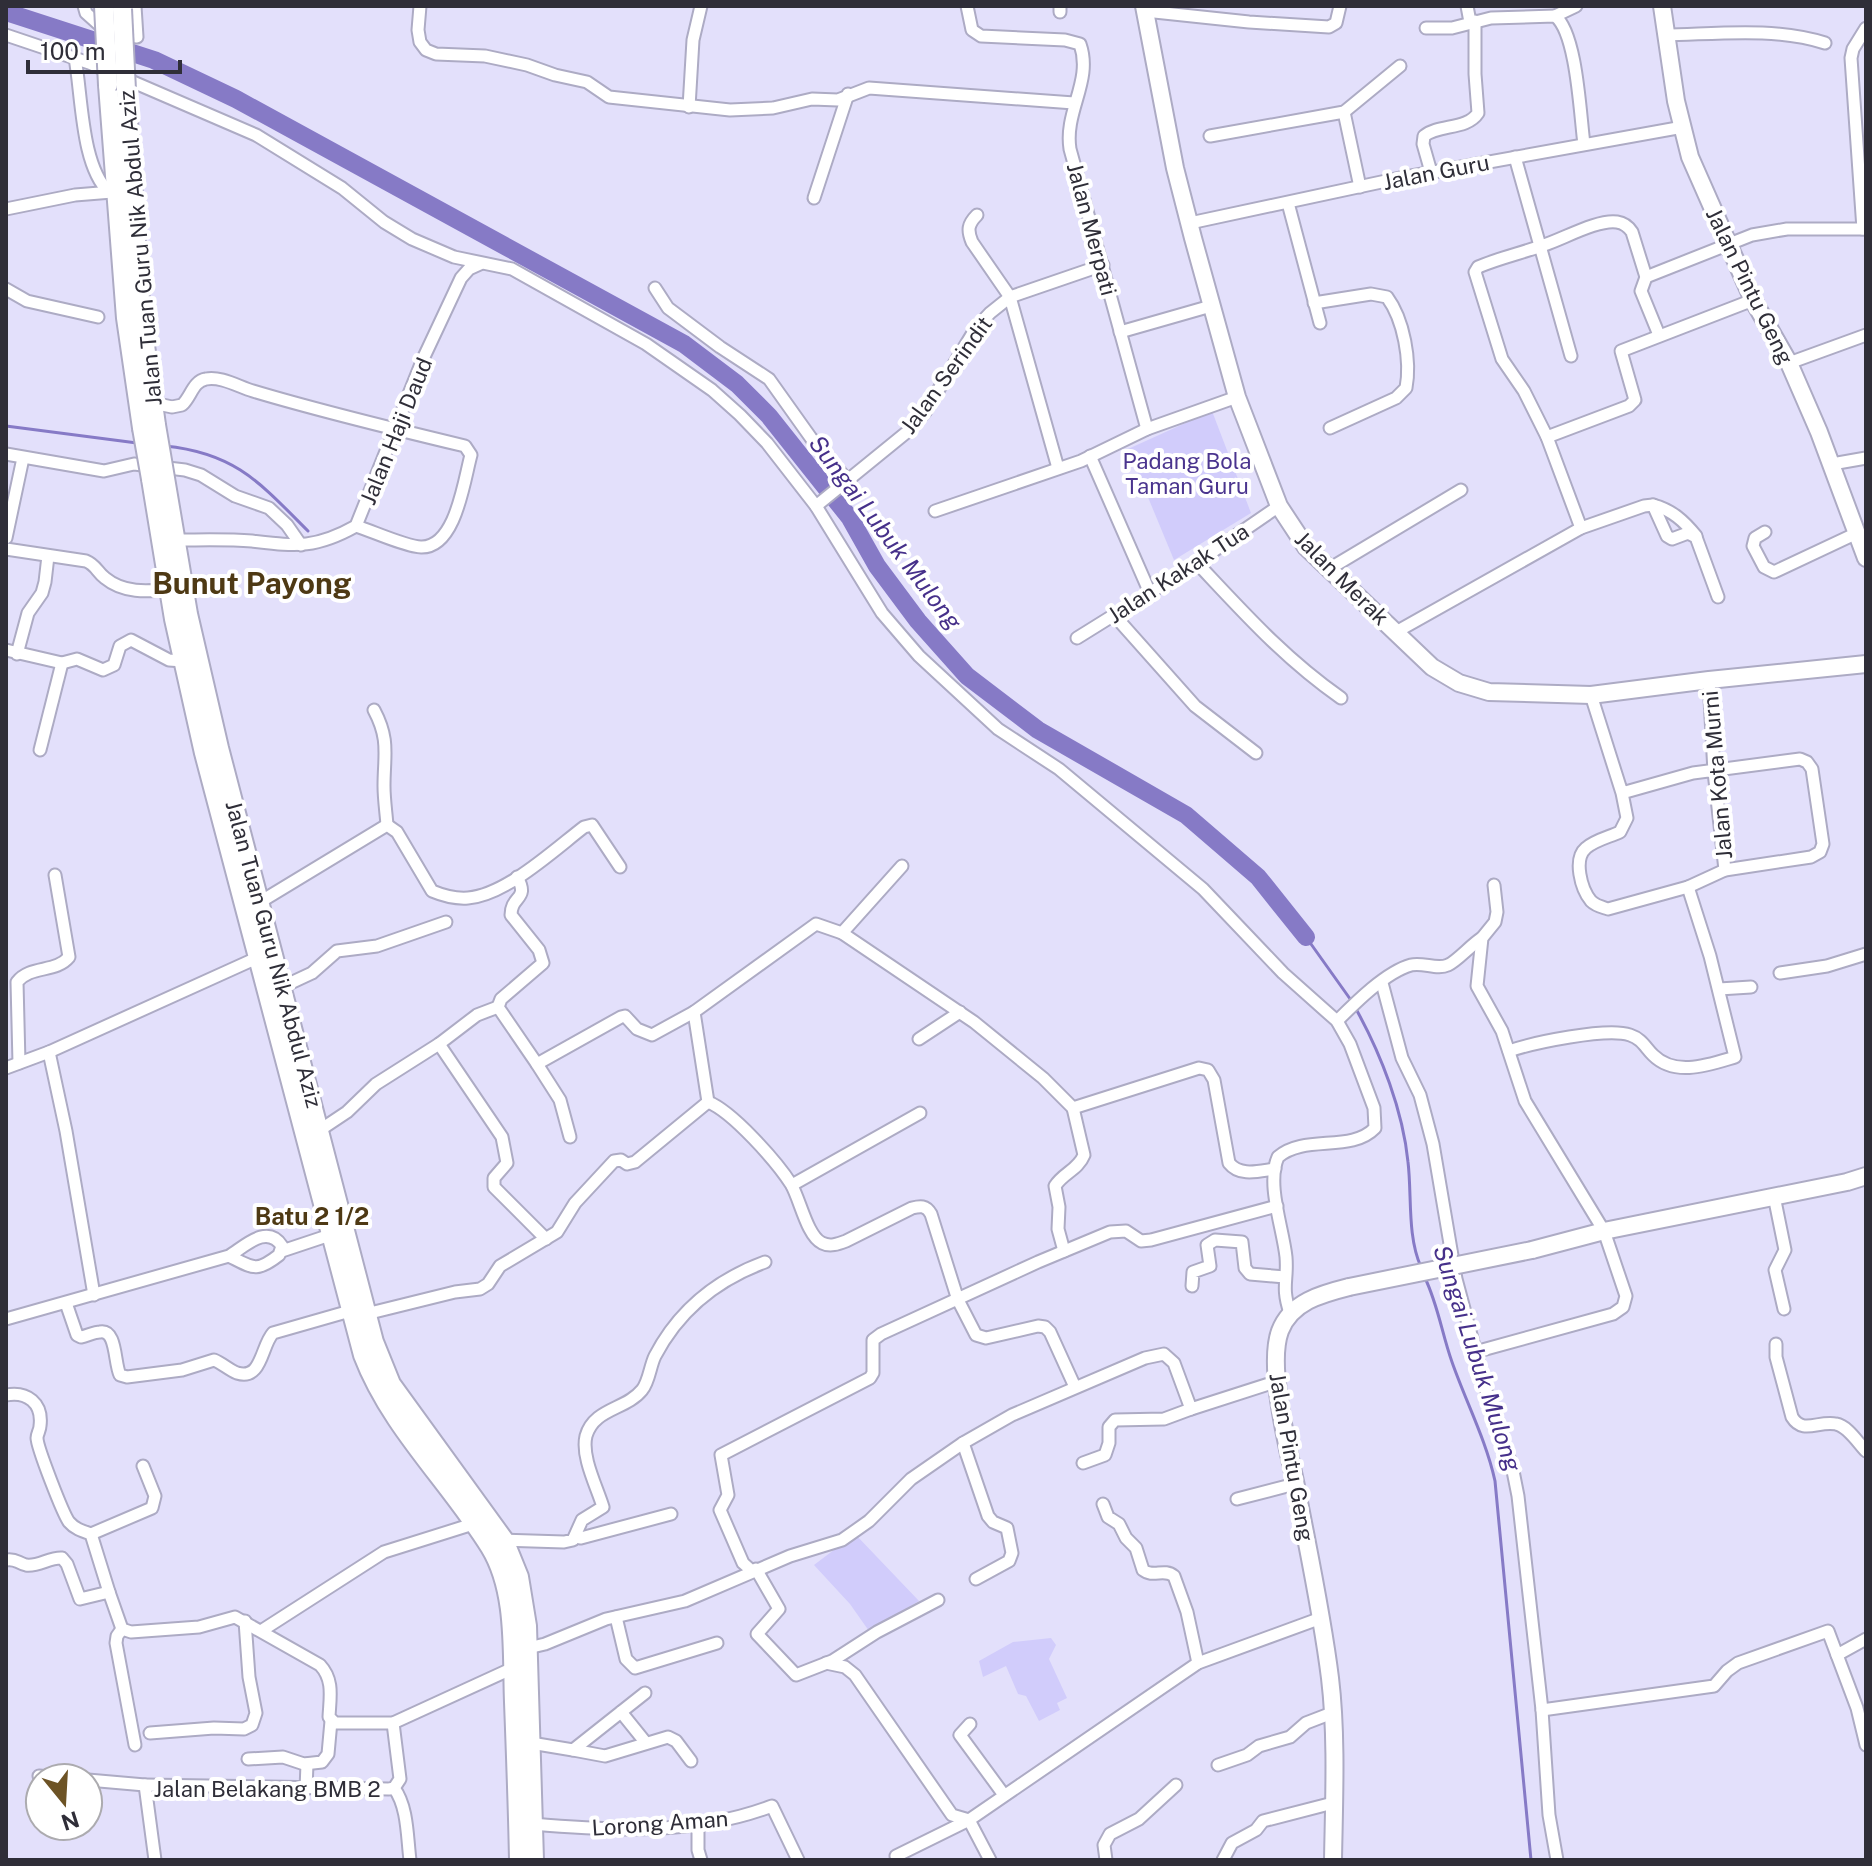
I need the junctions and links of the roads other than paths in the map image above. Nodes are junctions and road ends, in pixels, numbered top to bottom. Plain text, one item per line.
1 (84, 6) edge
2 (420, 6) edge
3 (701, 6) edge
4 (967, 6) edge
5 (1340, 6) edge
6 (1467, 6) edge
7 (1576, 6) edge
8 (1662, 6) edge
9 (121, 7) edge
10 (1145, 8) edge
11 (1218, 11) edge
12 (1558, 18) junction
13 (1472, 22) junction
14 (1426, 28) dead end
15 (1866, 28) edge
16 (6, 35) edge
17 (1665, 35) junction
18 (1825, 43) dead end
19 (75, 58) junction
20 (1400, 66) dead end
21 (117, 88) junction
22 (848, 94) junction
23 (1074, 103) junction
24 (689, 107) junction
25 (1344, 112) junction
26 (1683, 127) junction
27 (1210, 136) dead end
28 (1584, 144) junction
29 (1515, 157) junction
30 (1431, 172) junction
31 (1360, 187) junction
32 (113, 192) junction
33 (814, 198) dead end
34 (1288, 203) junction
35 (6, 209) edge
36 (977, 215) dead end
37 (1190, 223) junction
38 (1864, 229) edge
39 (1728, 245) junction
40 (1542, 246) junction
41 (480, 264) junction
42 (1103, 265) junction
43 (1646, 277) junction
44 (655, 288) dead end
45 (6, 289) edge
46 (1010, 297) junction
47 (1753, 300) junction
48 (1314, 303) junction
49 (1211, 306) junction
50 (98, 317) dead end
51 (1320, 323) dead end
52 (1120, 332) junction
53 (1659, 335) junction
54 (1866, 335) edge
55 (1571, 356) dead end
56 (1789, 363) junction
57 (1237, 397) junction
58 (153, 403) junction
59 (149, 426) junction
60 (1330, 428) dead end
61 (394, 429) junction
62 (1147, 429) junction
63 (1547, 437) junction
64 (6, 454) edge
65 (1090, 456) junction
66 (23, 458) junction
67 (1866, 458) edge
68 (1832, 464) junction
69 (1058, 468) junction
70 (158, 479) junction
71 (845, 483) junction
72 (1461, 490) dead end
73 (817, 504) junction
74 (1653, 505) junction
75 (1279, 506) junction
76 (935, 511) dead end
77 (356, 526) junction
78 (1581, 528) junction
79 (1765, 532) dead end
80 (1857, 533) junction
81 (1696, 537) junction
82 (6, 538) edge
83 (176, 540) junction
84 (301, 545) junction
85 (6, 549) edge
86 (48, 556) junction
87 (1866, 558) edge
88 (1197, 563) junction
89 (1329, 569) junction
90 (169, 589) junction
91 (1150, 593) junction
92 (1718, 597) dead end
93 (1114, 615) junction
94 (1396, 632) junction
95 (1077, 638) dead end
96 (12, 652) edge
97 (183, 661) junction
98 (62, 663) junction
99 (1866, 664) edge
100 (1709, 680) junction
101 (1591, 695) junction
102 (1341, 698) dead end
103 (374, 710) dead end
104 (40, 750) dead end
105 (1256, 753) dead end
106 (222, 757) junction
107 (1714, 772) junction
108 (211, 777) junction
109 (1622, 793) junction
110 (387, 825) junction
111 (902, 866) dead end
112 (620, 867) dead end
113 (1725, 870) junction
114 (55, 875) dead end
115 (517, 877) junction
116 (1494, 885) dead end
117 (1688, 887) junction
118 (260, 902) junction
119 (446, 922) dead end
120 (842, 933) junction
121 (1482, 938) junction
122 (1866, 954) edge
123 (259, 957) junction
124 (1780, 973) dead end
125 (1382, 983) junction
126 (282, 987) junction
127 (1751, 987) dead end
128 (1719, 989) junction
129 (498, 1007) junction
130 (694, 1012) junction
131 (960, 1012) junction
132 (1341, 1017) junction
133 (919, 1039) dead end
134 (439, 1044) junction
135 (1509, 1051) junction
136 (49, 1052) junction
137 (19, 1063) junction
138 (537, 1064) junction
139 (6, 1068) edge
140 (708, 1102) junction
141 (1073, 1108) junction
142 (920, 1113) dead end
143 (320, 1130) junction
144 (570, 1137) dead end
145 (1275, 1169) junction
146 (1866, 1176) edge
147 (792, 1185) junction
148 (1774, 1196) junction
149 (1277, 1206) junction
150 (1604, 1231) junction
151 (330, 1235) junction
152 (546, 1239) junction
153 (282, 1251) junction
154 (1064, 1251) junction
155 (229, 1256) junction
156 (765, 1262) dead end
157 (1285, 1277) junction
158 (1192, 1286) dead end
159 (94, 1295) junction
160 (958, 1300) junction
161 (66, 1303) junction
162 (1784, 1309) dead end
163 (358, 1313) junction
164 (1290, 1313) junction
165 (6, 1319) edge
166 (1776, 1344) dead end
167 (1475, 1352) junction
168 (1278, 1381) junction
169 (1075, 1387) junction
170 (6, 1395) edge
171 (1191, 1409) junction
172 (963, 1443) junction
173 (1866, 1451) edge
174 (1083, 1463) dead end
175 (143, 1466) dead end
176 (1295, 1484) junction
177 (1237, 1499) dead end
178 (1103, 1504) dead end
179 (671, 1514) dead end
180 (473, 1524) junction
181 (91, 1534) junction
182 (575, 1537) junction
183 (504, 1540) junction
184 (6, 1560) edge
185 (754, 1570) junction
186 (976, 1579) dead end
187 (109, 1592) junction
188 (938, 1600) dead end
189 (616, 1617) junction
190 (1321, 1618) junction
191 (245, 1621) junction
192 (122, 1629) junction
193 (261, 1631) junction
194 (1866, 1639) edge
195 (717, 1643) dead end
196 (528, 1648) junction
197 (1837, 1655) junction
198 (826, 1663) junction
199 (1198, 1663) junction
200 (513, 1668) junction
201 (645, 1693) dead end
202 (1542, 1710) junction
203 (621, 1712) junction
204 (1332, 1713) junction
205 (1863, 1717) edge
206 (331, 1721) junction
207 (393, 1723) junction
208 (970, 1724) dead end
209 (150, 1733) dead end
210 (531, 1743) junction
211 (646, 1743) junction
212 (135, 1745) dead end
213 (1866, 1745) edge
214 (573, 1750) junction
215 (248, 1759) dead end
216 (691, 1761) dead end
217 (307, 1764) junction
218 (1218, 1765) dead end
219 (104, 1781) edge
220 (145, 1785) junction
221 (1176, 1785) dead end
222 (394, 1788) junction
223 (306, 1789) junction
224 (1004, 1795) junction
225 (1333, 1803) junction
226 (969, 1820) junction
227 (533, 1824) junction
228 (698, 1825) junction
229 (896, 1856) dead end
230 (155, 1860) edge
231 (410, 1860) edge
232 (519, 1860) edge
233 (534, 1860) edge
234 (701, 1860) edge
235 (798, 1860) edge
236 (990, 1860) edge
237 (1106, 1860) edge
238 (1223, 1860) edge
239 (1333, 1860) edge
240 (1557, 1860) edge

1 - 9 street
2 - 24 street
3 - 24 street
4 - 23 street, Jalan Merpati
5 - 11 street
6 - 13 street
7 - 12 street
8 - 17 main road, Jalan Pintu Geng
9 - 21 main road, Jalan Tuan Guru Nik Abdul Aziz, bridge
10 - 11 street
10 - 37 main road, Jalan Merak
12 - 13 street
12 - 28 street
13 - 14 street
13 - 30 street
15 - 38 street
16 - 19 street
17 - 18 street
17 - 26 main road, Jalan Pintu Geng
19 - 32 street
19 - 41 street
20 - 25 street
21 - 32 main road, Jalan Tuan Guru Nik Abdul Aziz
21 - 58 main road, Jalan Tuan Guru Nik Abdul Aziz
22 - 23 street
22 - 24 street
22 - 33 street
23 - 42 street, Jalan Merpati
25 - 27 street
25 - 31 street
26 - 28 street, Jalan Guru
26 - 39 main road, Jalan Pintu Geng
28 - 29 street, Jalan Guru
29 - 30 street, Jalan Guru
29 - 40 street
30 - 31 street, Jalan Guru
31 - 34 street, Jalan Guru
32 - 35 street
32 - 59 main road, Jalan Tuan Guru Nik Abdul Aziz
34 - 37 street, Jalan Guru
34 - 48 street
36 - 46 street
37 - 49 main road, Jalan Merak
38 - 39 street
39 - 43 street
39 - 47 main road, Jalan Pintu Geng
40 - 43 street
40 - 55 street
40 - 63 street
41 - 61 street, Jalan Haji Daud
41 - 73 street
42 - 46 street, Jalan Serindit
42 - 52 street, Jalan Merpati
43 - 53 street
44 - 71 street
45 - 50 street
46 - 69 street
46 - 71 street, Jalan Serindit
47 - 53 street
47 - 56 main road, Jalan Pintu Geng
48 - 51 street
48 - 60 street
49 - 52 street
49 - 57 main road, Jalan Merak
52 - 62 street, Jalan Merpati
53 - 63 street
54 - 56 street
56 - 68 main road, Jalan Pintu Geng
57 - 62 street
57 - 75 main road, Jalan Merak
58 - 59 main road, Jalan Tuan Guru Nik Abdul Aziz
58 - 61 street
59 - 70 main road, Jalan Tuan Guru Nik Abdul Aziz, bridge
61 - 77 street, Jalan Haji Daud
61 - 77 street
62 - 65 street
63 - 78 street
64 - 66 street
65 - 69 street
65 - 91 street
66 - 82 street
66 - 84 street
67 - 68 street
68 - 80 main road, Jalan Pintu Geng
69 - 76 street
70 - 83 main road, Jalan Tuan Guru Nik Abdul Aziz
70 - 90 main road, Jalan Tuan Guru Nik Abdul Aziz
71 - 73 street, Jalan Serindit
72 - 89 street
73 - 132 street
74 - 78 street
74 - 81 street
74 - 81 street
75 - 88 street, Jalan Kakak Tua
75 - 89 main road, Jalan Merak
77 - 84 street, Jalan Haji Daud
78 - 94 street
79 - 80 street
80 - 87 main road, Jalan Pintu Geng
81 - 92 street
83 - 84 street, Jalan Haji Daud
83 - 106 main road, Jalan Tuan Guru Nik Abdul Aziz
85 - 86 street
86 - 90 street
86 - 96 street
88 - 91 street, Jalan Kakak Tua
88 - 102 street
89 - 94 main road, Jalan Merak
90 - 97 main road, Jalan Tuan Guru Nik Abdul Aziz
91 - 93 street, Jalan Kakak Tua
93 - 95 street, Jalan Kakak Tua
93 - 105 street
94 - 101 main road, Jalan Merak
96 - 98 street
97 - 98 street
97 - 108 main road, Jalan Tuan Guru Nik Abdul Aziz
98 - 104 street
99 - 100 main road, Jalan Merak
100 - 101 main road, Jalan Merak
100 - 107 street, Jalan Kota Murni
101 - 109 street
103 - 110 street
106 - 108 main road
106 - 118 main road, Jalan Tuan Guru Nik Abdul Aziz
107 - 109 street
107 - 113 street, Jalan Kota Murni
107 - 113 street
108 - 123 main road, Jalan Tuan Guru Nik Abdul Aziz
109 - 117 street
110 - 115 street
110 - 118 street
111 - 120 street
112 - 115 street
113 - 117 street
114 - 137 street
115 - 129 street
116 - 121 street
117 - 128 street
118 - 126 main road, Jalan Tuan Guru Nik Abdul Aziz
119 - 126 street
120 - 130 street
120 - 131 street
121 - 125 street
121 - 135 street
122 - 124 street
123 - 136 street
123 - 151 main road, Jalan Tuan Guru Nik Abdul Aziz
125 - 132 street
125 - 167 street
126 - 143 main road, Jalan Tuan Guru Nik Abdul Aziz
127 - 128 street
128 - 135 street
129 - 134 street
129 - 138 street
130 - 138 street
130 - 140 street
131 - 133 street
131 - 141 street
132 - 145 street
134 - 143 street
134 - 152 street
135 - 150 street
136 - 137 street
136 - 159 street
137 - 139 street
138 - 144 street
140 - 147 street
140 - 152 street
141 - 145 street
141 - 154 street
142 - 147 street
143 - 163 main road, Jalan Tuan Guru Nik Abdul Aziz
145 - 149 street
146 - 148 main road
147 - 160 street
148 - 150 main road
148 - 162 street
149 - 154 street
149 - 157 street
150 - 164 main road, bridge
150 - 167 street
151 - 153 street
151 - 163 main road, Jalan Tuan Guru Nik Abdul Aziz
152 - 163 street
153 - 155 street
153 - 155 street
154 - 160 street
155 - 159 street
156 - 182 street
157 - 158 street
157 - 164 street
159 - 161 street
160 - 169 street
160 - 185 street
161 - 163 street
161 - 165 street
163 - 180 main road, Jalan Tuan Guru Nik Abdul Aziz
163 - 183 main road, Jalan Tuan Guru Nik Abdul Aziz
164 - 168 main road, Jalan Pintu Geng
166 - 173 street
167 - 202 street
168 - 171 street
168 - 176 main road, Jalan Pintu Geng
169 - 171 street
169 - 172 street
170 - 181 street
171 - 174 street
172 - 185 street
172 - 186 street
175 - 181 street
176 - 177 street
176 - 190 main road, Jalan Pintu Geng
178 - 199 street
179 - 182 street
180 - 193 street
180 - 200 main road, Jalan Tuan Guru Nik Abdul Aziz
181 - 187 street
182 - 183 street
183 - 196 main road, Jalan Tuan Guru Nik Abdul Aziz
184 - 187 street
185 - 189 street
185 - 198 street
187 - 192 street
188 - 198 street
189 - 195 street
189 - 196 street
190 - 199 street
190 - 204 main road, Jalan Pintu Geng
191 - 192 street
191 - 193 street
191 - 209 street
192 - 212 street
193 - 206 street
194 - 197 street
196 - 210 main road, Jalan Tuan Guru Nik Abdul Aziz
197 - 202 street
197 - 205 street
198 - 226 street
199 - 224 street
200 - 207 street
200 - 232 main road, Jalan Tuan Guru Nik Abdul Aziz
201 - 203 street
202 - 240 street
203 - 211 street
203 - 214 street
204 - 218 street
204 - 225 main road, Jalan Pintu Geng
205 - 213 street
206 - 207 street
206 - 217 street
207 - 222 street, Jalan Belakang BMB 2
208 - 224 street
210 - 214 street
210 - 227 main road, Jalan Tuan Guru Nik Abdul Aziz
211 - 214 street
211 - 216 street
215 - 217 street
217 - 223 street
219 - 220 street
220 - 223 street, Jalan Belakang BMB 2
220 - 230 street, Jalan Belakang BMB 2
221 - 237 street
222 - 223 street, Jalan Belakang BMB 2
222 - 231 street
224 - 226 street
225 - 238 street
225 - 239 main road, Jalan Pintu Geng
226 - 229 street
226 - 236 street
227 - 228 street, Lorong Aman
227 - 233 main road, Jalan Tuan Guru Nik Abdul Aziz
228 - 234 street
228 - 235 street, Lorong Aman

